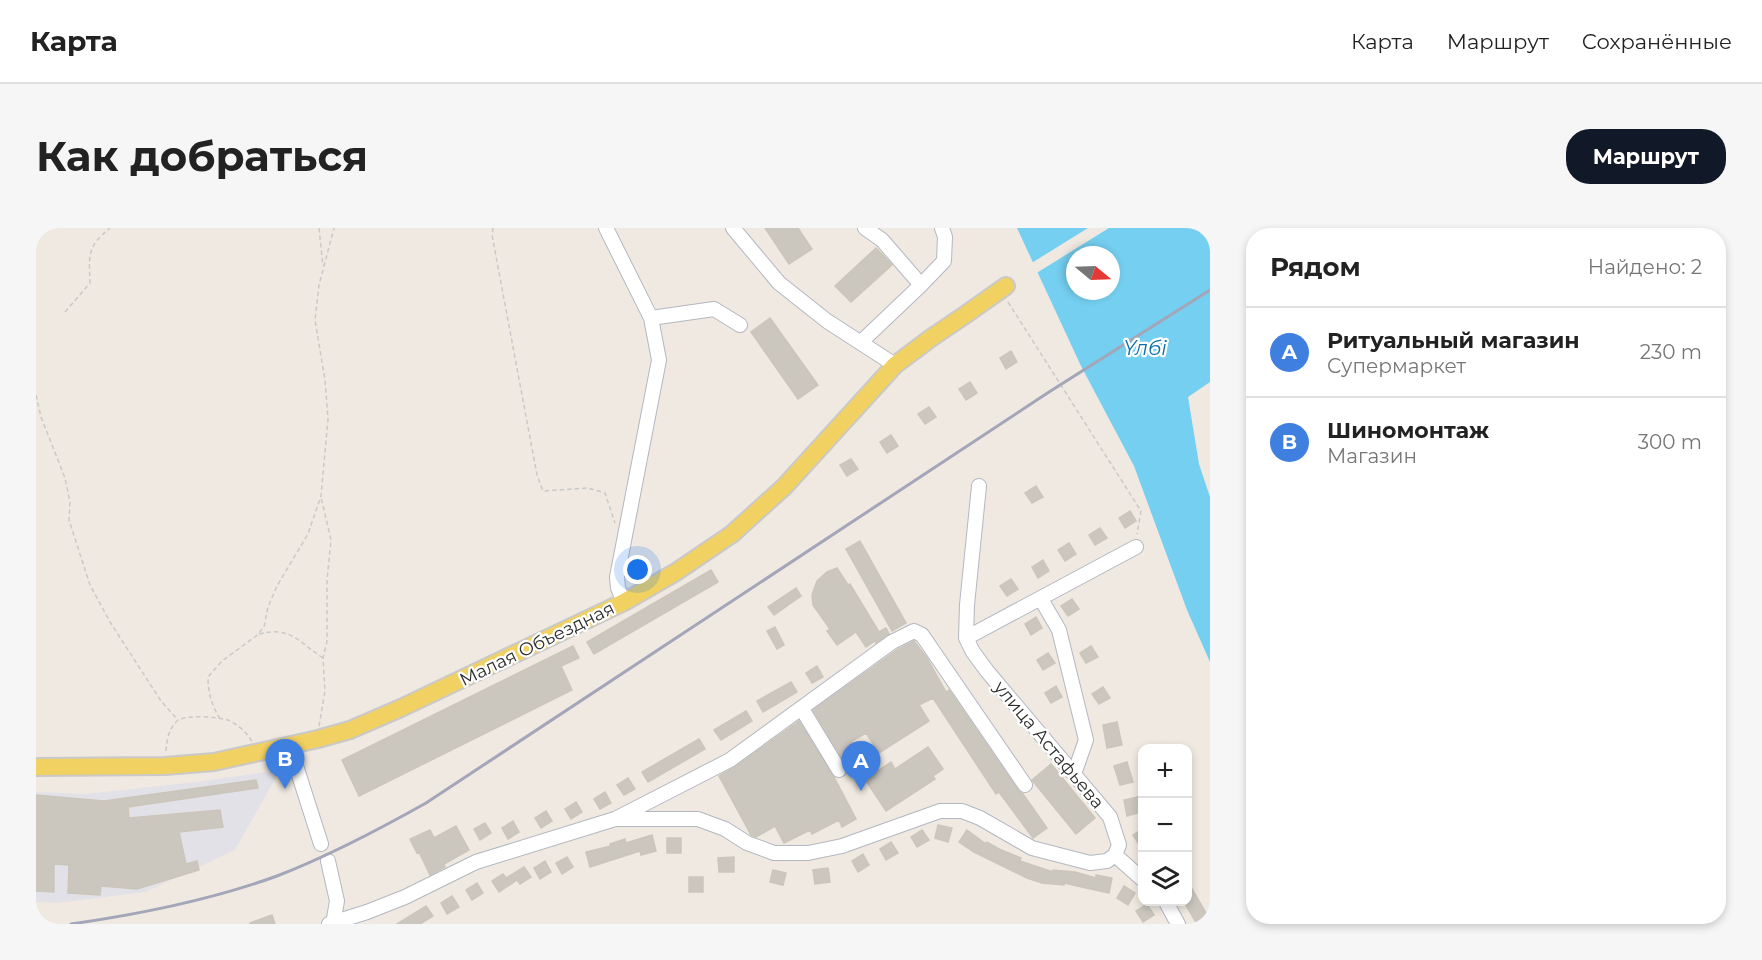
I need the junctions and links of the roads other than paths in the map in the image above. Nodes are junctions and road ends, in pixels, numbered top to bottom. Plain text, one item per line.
1 (606, 228) edge
2 (733, 228) edge
3 (866, 228) edge
4 (942, 228) edge
5 (921, 285) junction
6 (1003, 288) road end
7 (651, 318) junction
8 (740, 325) dead end
9 (861, 342) junction
10 (896, 365) junction
11 (979, 486) dead end
12 (1136, 547) road end
13 (1041, 599) junction
14 (624, 602) junction
15 (966, 639) junction
16 (801, 709) junction
17 (290, 747) junction
18 (36, 767) edge
19 (839, 770) dead end
20 (1074, 774) junction
21 (1025, 785) dead end
22 (615, 819) junction
23 (321, 844) dead end
24 (1115, 855) junction
25 (328, 861) dead end
26 (1138, 875) edge
27 (1168, 906) edge
28 (332, 923) edge
29 (1178, 924) edge

1 - 7 street
2 - 9 street
3 - 5 street
4 - 5 street
5 - 9 street
6 - 10 main road, Малая Объездная
7 - 8 street
7 - 14 street
9 - 10 street
10 - 14 main road, Малая Объездная
11 - 15 street
12 - 13 street
13 - 15 street
13 - 20 street
14 - 17 main road, Малая Объездная
15 - 20 street, улица Астафьева
16 - 19 street
16 - 21 street
16 - 22 street
17 - 18 main road, Малая Объездная
17 - 23 street
20 - 24 street, улица Астафьева
22 - 24 street
22 - 28 street
24 - 26 street
25 - 28 street
27 - 29 street

